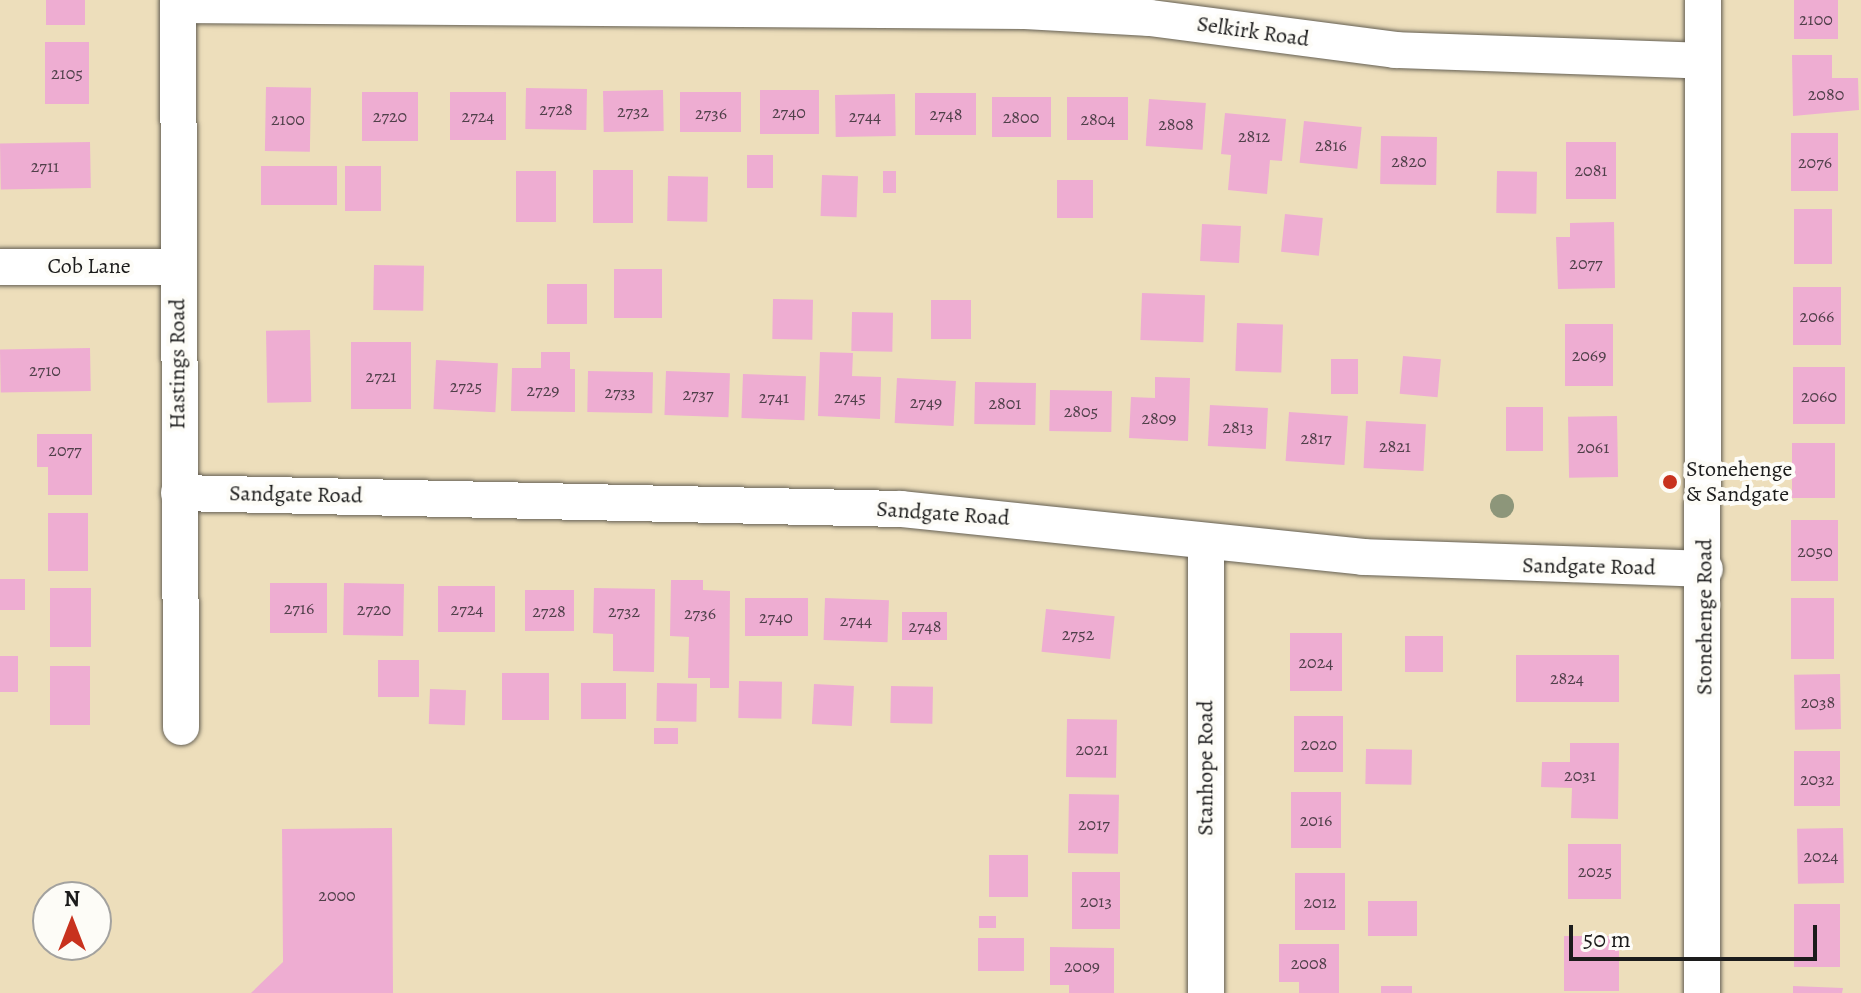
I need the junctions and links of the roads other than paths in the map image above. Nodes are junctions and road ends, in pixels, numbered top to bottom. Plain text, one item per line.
1 (1703, 0) edge
2 (178, 2) edge
3 (1703, 61) junction
4 (0, 267) edge
5 (178, 267) junction
6 (179, 493) junction
7 (1206, 543) junction
8 (1705, 569) junction
9 (181, 727) dead end
10 (1206, 993) edge
11 (1702, 993) edge

1 - 3 street, Stonehenge Road
2 - 3 street, Selkirk Road
2 - 5 street, Hastings Road
3 - 8 street, Stonehenge Road
4 - 5 street, Cob Lane
5 - 6 street, Hastings Road
6 - 7 street, Sandgate Road
6 - 9 street, Hastings Road
7 - 8 street, Sandgate Road
7 - 10 street, Stanhope Road
8 - 11 street, Stonehenge Road

